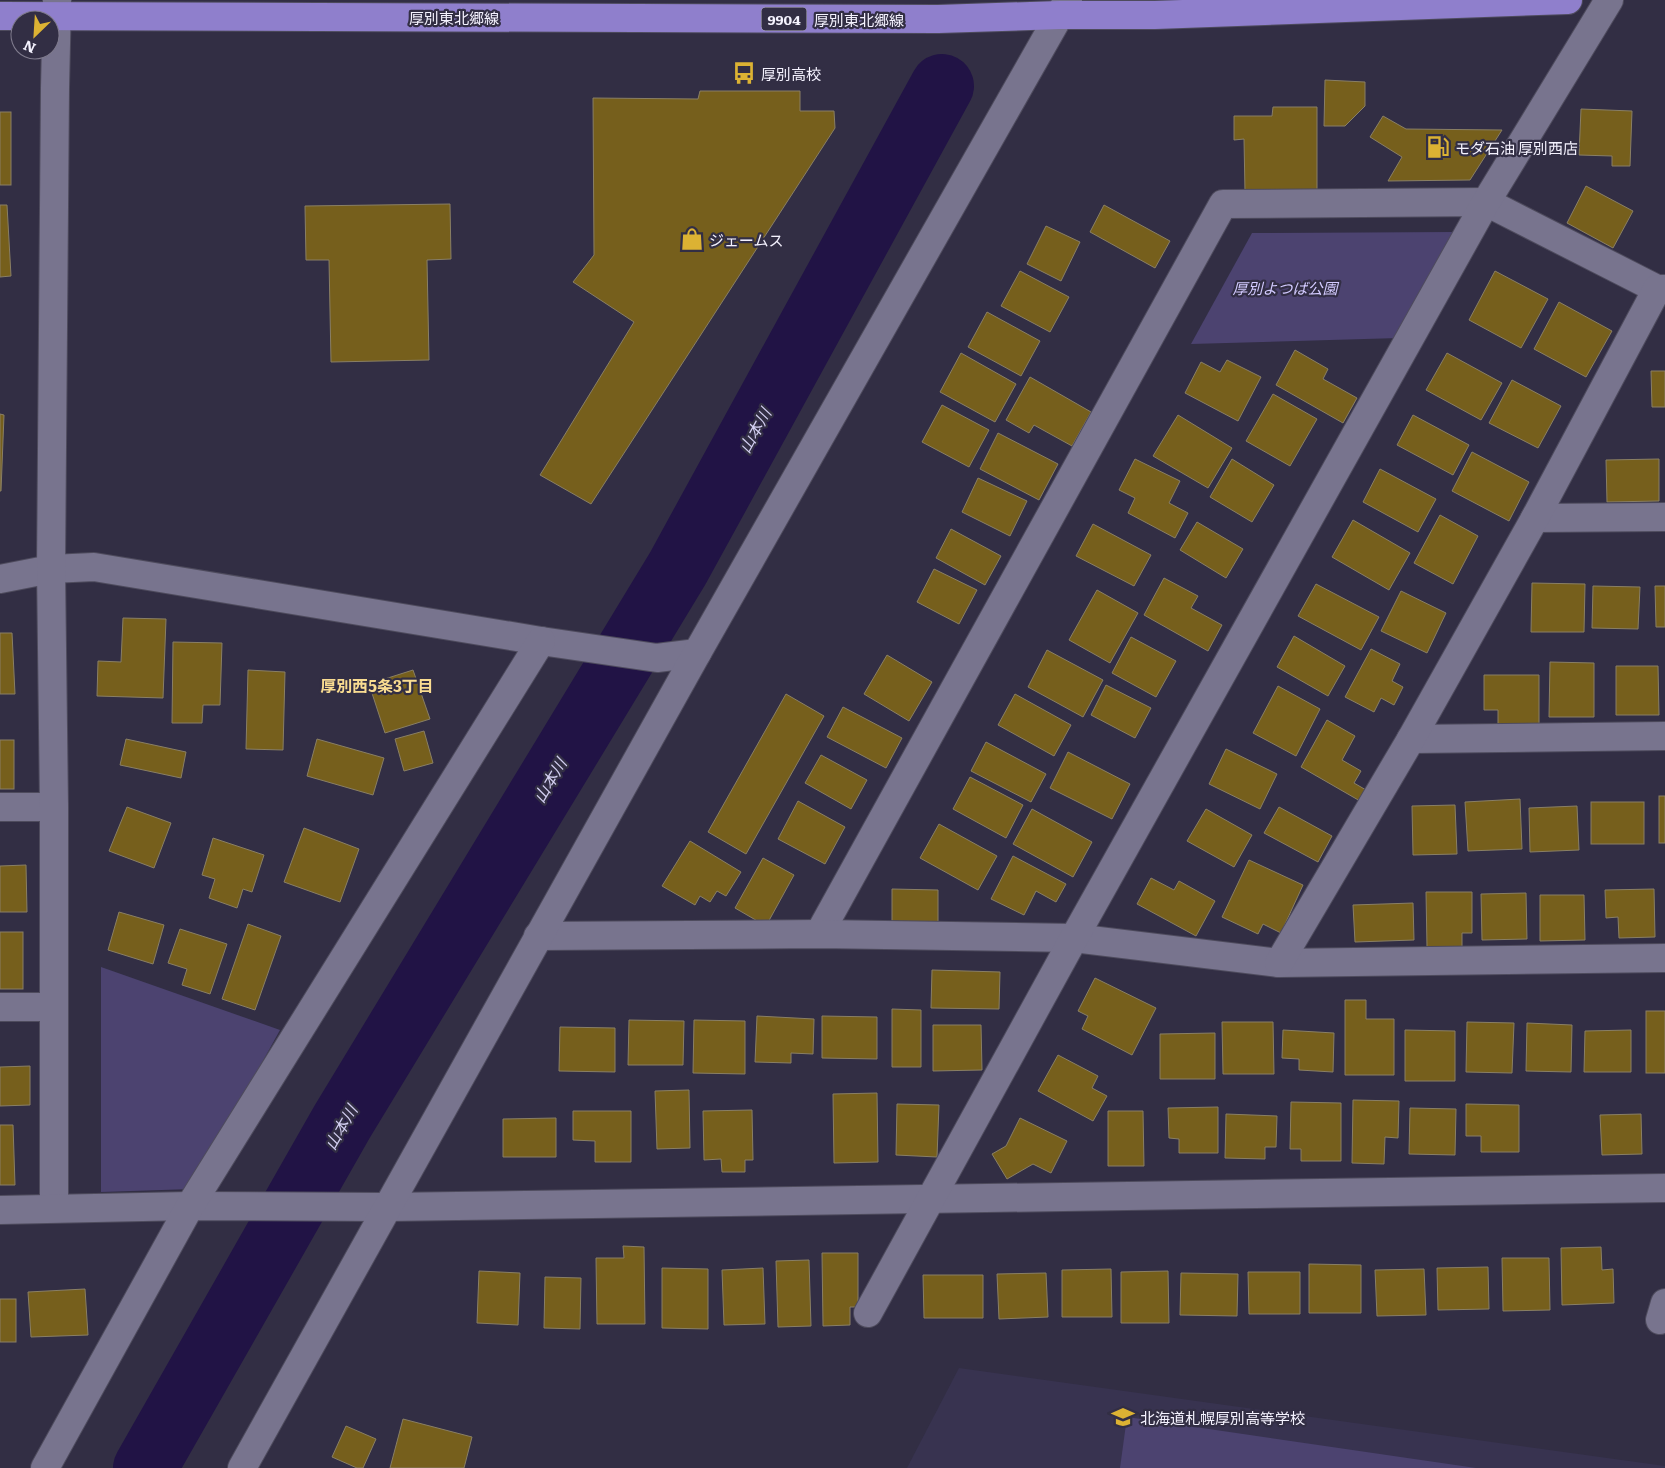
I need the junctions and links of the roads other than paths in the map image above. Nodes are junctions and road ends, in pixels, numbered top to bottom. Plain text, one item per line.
1 (1568, 0) edge
2 (1609, 0) edge
3 (1064, 7) edge
4 (57, 8) edge
5 (0, 16) edge
6 (1486, 202) junction
7 (1661, 289) edge
8 (1665, 517) edge
9 (1535, 518) junction
10 (51, 570) junction
11 (0, 579) edge
12 (541, 641) junction
13 (697, 653) junction
14 (1665, 736) edge
15 (1411, 740) junction
16 (0, 807) edge
17 (54, 807) junction
18 (820, 934) junction
19 (538, 936) junction
20 (1074, 938) junction
21 (1665, 958) edge
22 (1279, 963) junction
23 (0, 1007) edge
24 (53, 1007) junction
25 (1665, 1188) edge
26 (930, 1199) junction
27 (202, 1206) junction
28 (387, 1207) junction
29 (54, 1208) junction
30 (0, 1210) edge
31 (868, 1313) dead end
32 (45, 1468) edge
33 (242, 1468) edge

1 - 3 main road, 厚別東北郷線 / 9904
2 - 6 street
3 - 4 main road, 厚別東北郷線 / 9904
3 - 13 street
4 - 5 main road, 厚別東北郷線 / 9904
4 - 10 street
6 - 7 street
6 - 18 street
6 - 20 street
7 - 9 street
8 - 9 street
9 - 15 street
10 - 11 street
10 - 12 street
10 - 17 street
12 - 13 street
12 - 27 street
13 - 19 street
14 - 15 street
15 - 22 street
16 - 17 street
17 - 24 street
18 - 19 street
18 - 20 street
19 - 28 street
20 - 22 street
20 - 26 street
21 - 22 street
23 - 24 street
24 - 29 street
25 - 26 street
26 - 28 street
26 - 31 street
27 - 28 street
27 - 29 street
27 - 32 street
28 - 33 street
29 - 30 street

